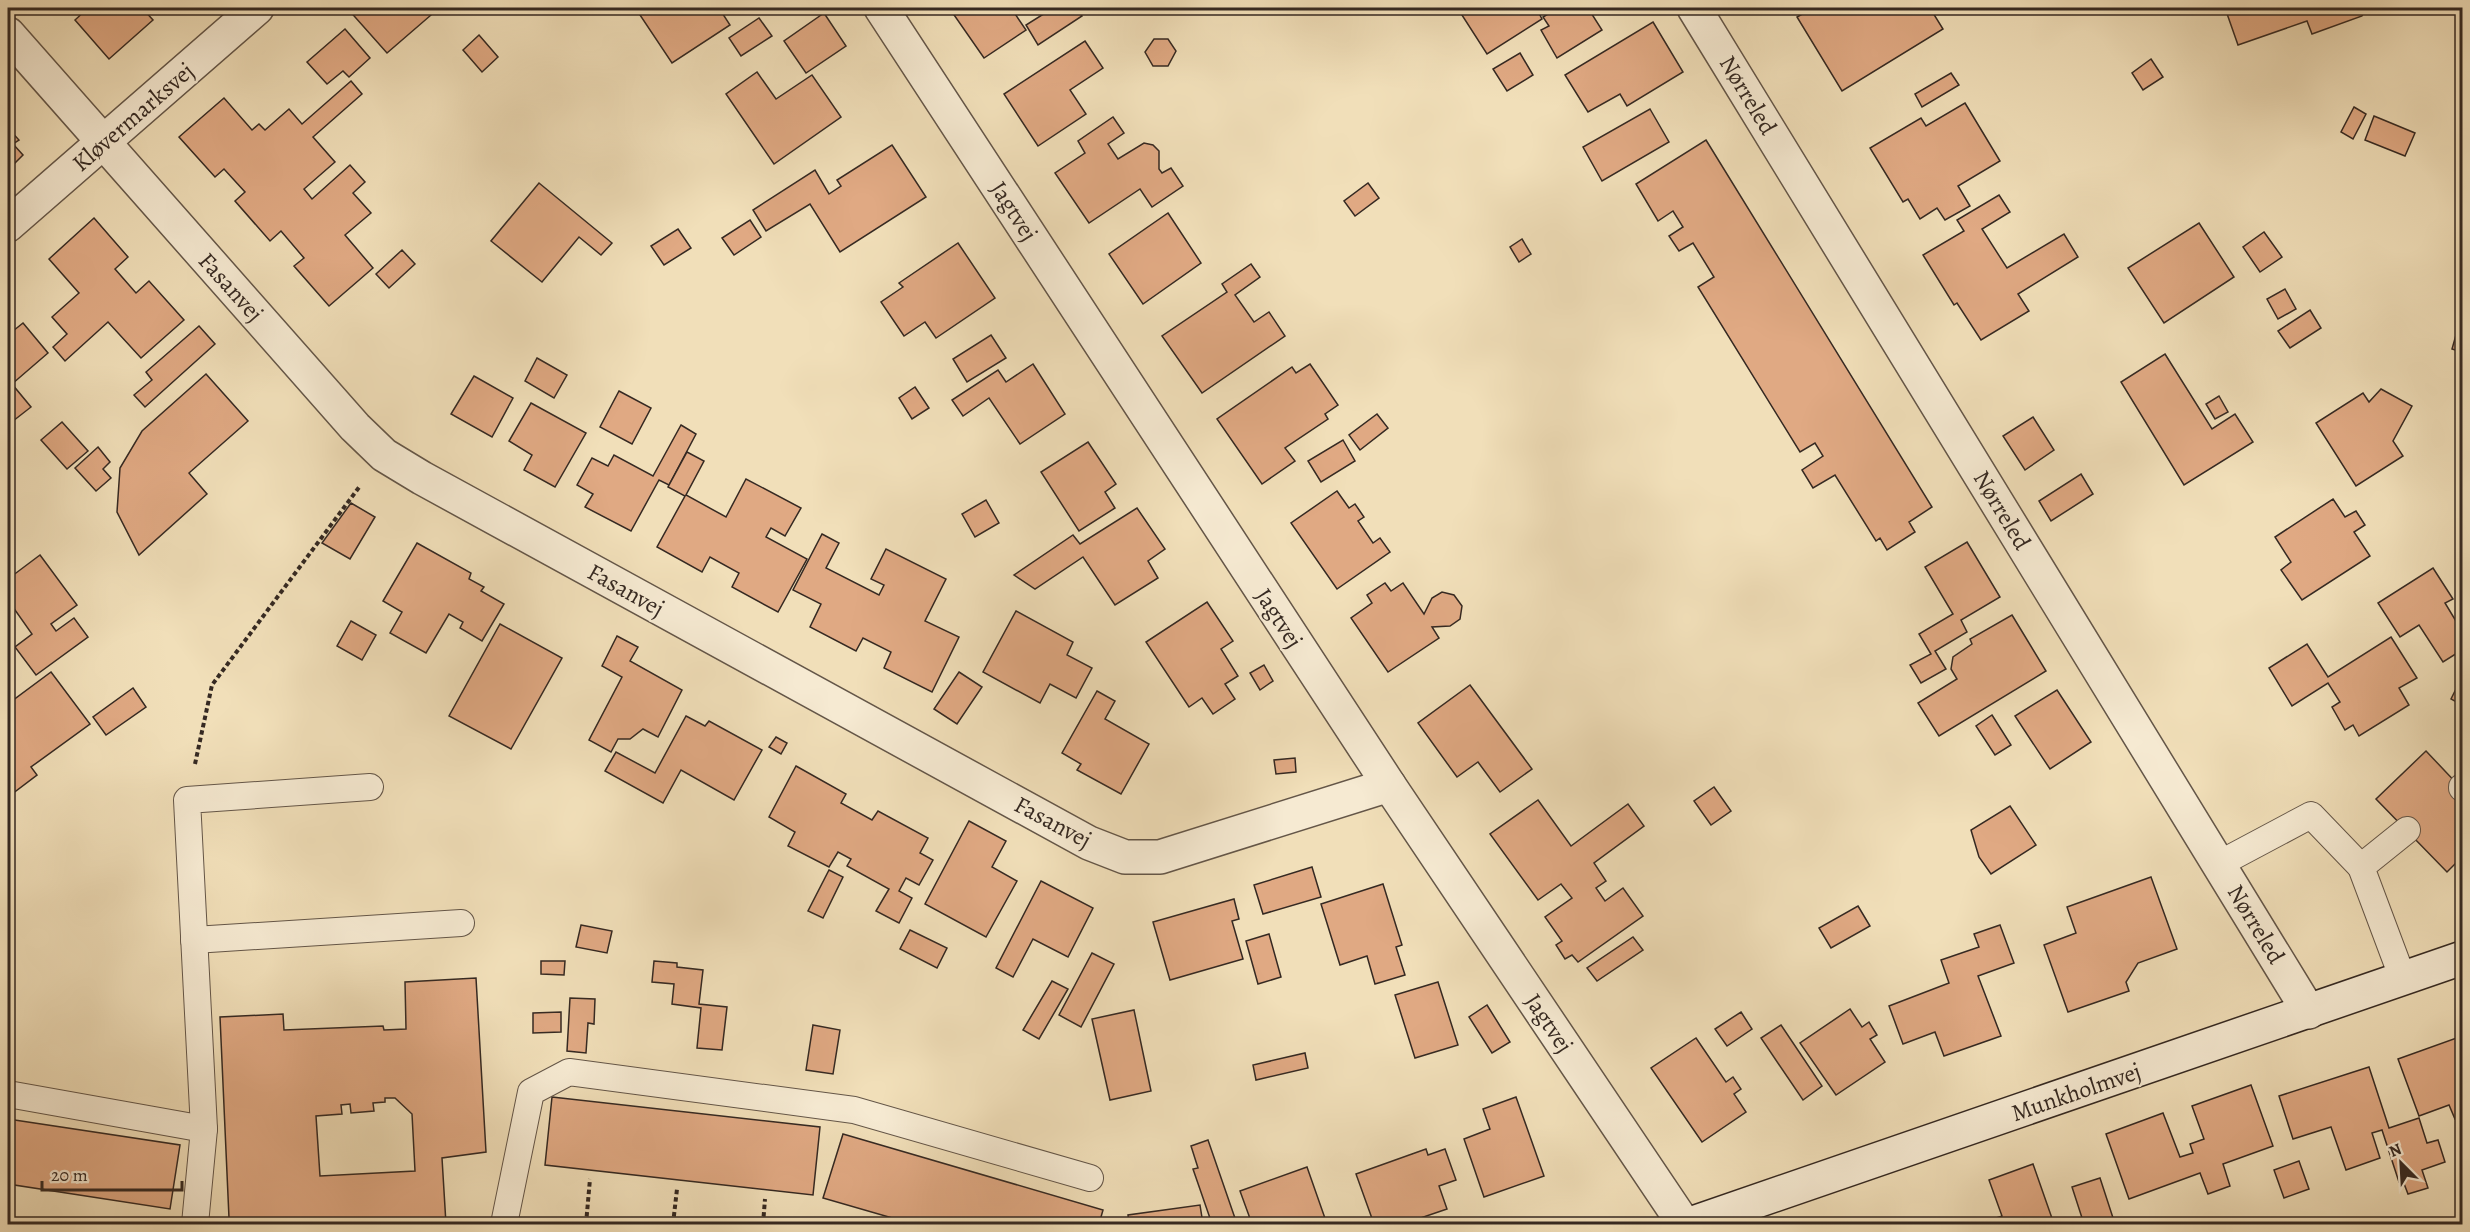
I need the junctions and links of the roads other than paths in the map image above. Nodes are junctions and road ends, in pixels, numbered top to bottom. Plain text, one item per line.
1 (257, 8) edge
2 (881, 8) edge
3 (1694, 8) edge
4 (8, 34) edge
5 (104, 143) junction
6 (8, 225) edge
7 (1389, 785) junction
8 (370, 787) dead end
9 (2407, 830) dead end
10 (2219, 864) junction
11 (2361, 867) junction
12 (461, 923) dead end
13 (194, 940) junction
14 (2463, 958) edge
15 (2403, 979) junction
16 (2309, 1012) junction
17 (8, 1094) edge
18 (204, 1129) junction
19 (1090, 1178) dead end
20 (195, 1224) edge
21 (504, 1224) edge
22 (1684, 1224) edge
23 (1690, 1224) edge

1 - 5 street, Kløvermarksvej
2 - 7 street, Jagtvej
3 - 10 street, Nørreled
4 - 5 street, Fasanvej
5 - 6 street, Kløvermarksvej
5 - 7 street, Fasanvej
7 - 22 street, Jagtvej
8 - 13 lane
9 - 11 lane
10 - 11 lane
10 - 16 street, Nørreled
11 - 15 lane
12 - 13 lane
13 - 18 lane
14 - 15 street, Munkholmvej
15 - 16 street, Munkholmvej
16 - 23 street, Munkholmvej
17 - 18 lane
18 - 20 lane
19 - 21 lane

